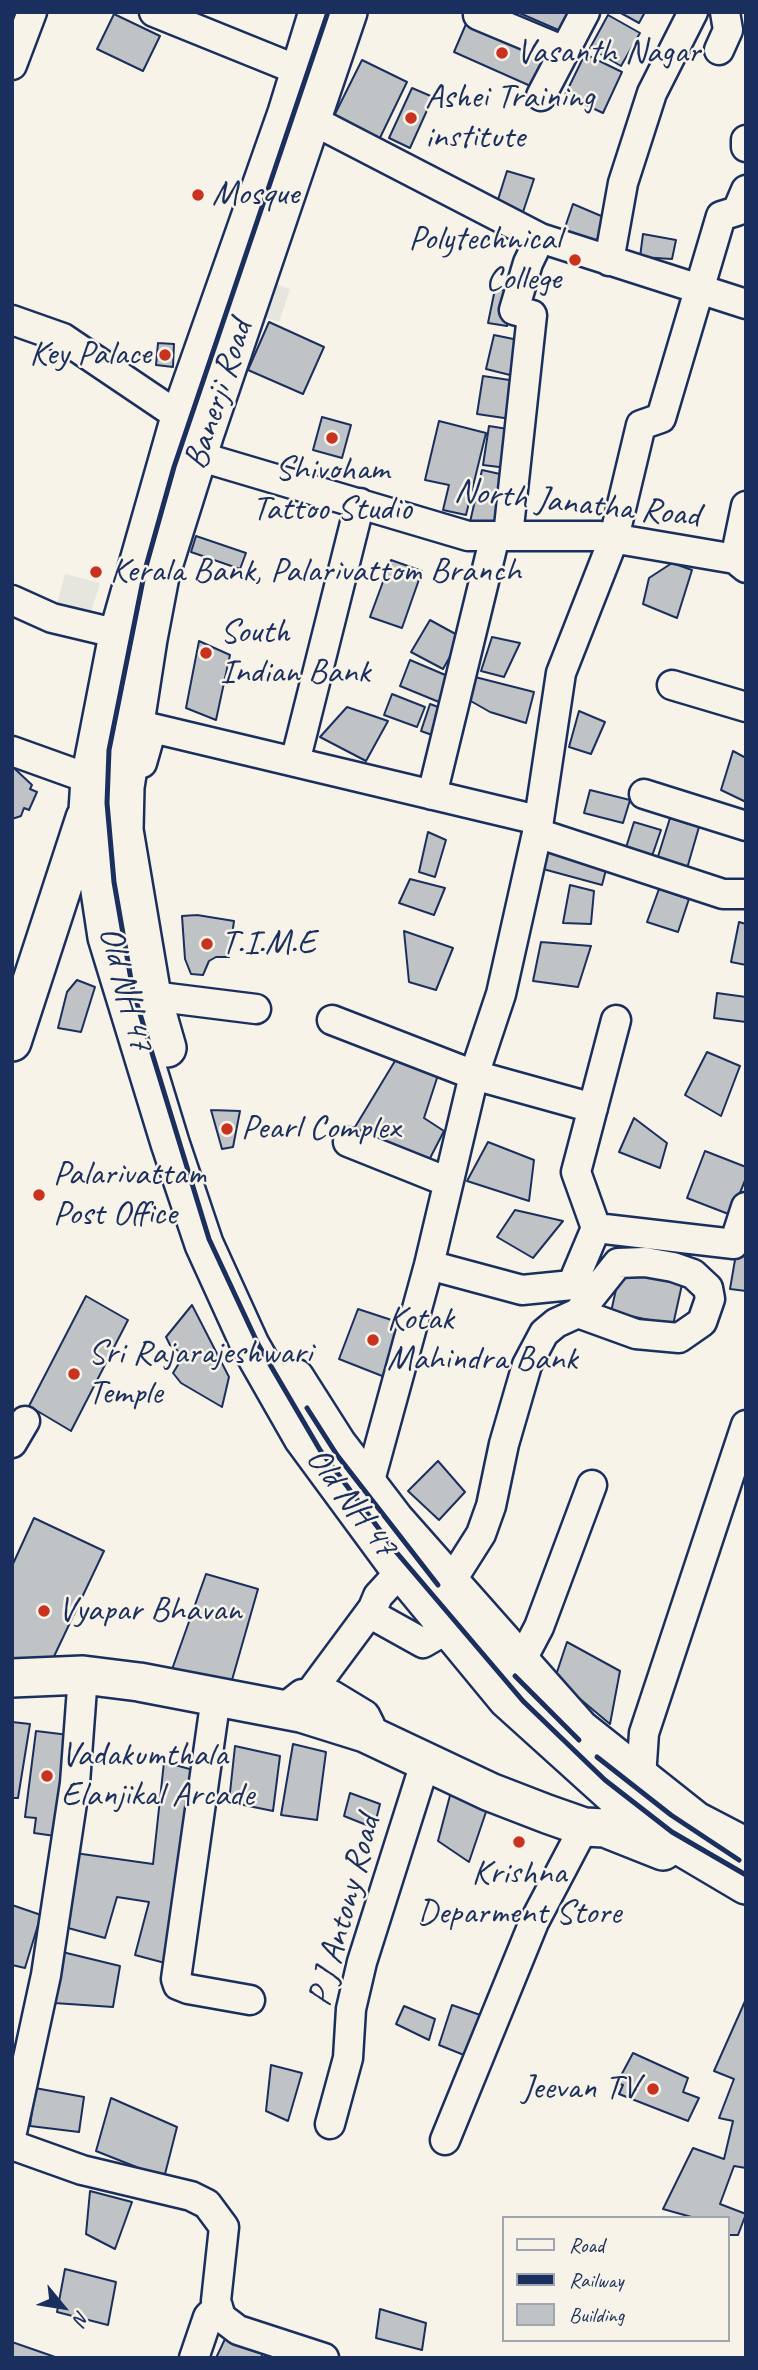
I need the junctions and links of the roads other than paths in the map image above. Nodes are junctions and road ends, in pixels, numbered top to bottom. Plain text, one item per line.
1 (32, 12) edge
2 (154, 12) edge
3 (318, 12) edge
4 (348, 12) edge
5 (585, 12) edge
6 (693, 12) edge
7 (725, 12) edge
8 (478, 16) dead end
9 (719, 50) dead end
10 (564, 51) junction
11 (12, 65) edge
12 (300, 71) junction
13 (541, 96) dead end
14 (312, 120) junction
15 (746, 140) edge
16 (746, 147) edge
17 (287, 153) junction
18 (746, 190) edge
19 (540, 238) junction
20 (609, 261) junction
21 (698, 290) junction
22 (746, 304) edge
23 (12, 320) edge
24 (180, 418) junction
25 (198, 456) junction
26 (359, 503) junction
27 (746, 506) edge
28 (502, 536) junction
29 (614, 538) junction
30 (740, 563) edge
31 (12, 600) edge
32 (133, 637) junction
33 (672, 685) dead end
34 (746, 707) edge
35 (12, 751) edge
36 (295, 762) junction
37 (101, 792) junction
38 (644, 794) dead end
39 (432, 795) junction
40 (538, 826) junction
41 (746, 826) edge
42 (124, 830) junction
43 (746, 894) edge
44 (25, 964) edge
45 (152, 996) junction
46 (256, 1009) dead end
47 (332, 1020) dead end
48 (616, 1020) dead end
49 (12, 1042) edge
50 (474, 1075) junction
51 (593, 1108) junction
52 (348, 1142) dead end
53 (448, 1182) junction
54 (746, 1207) edge
55 (596, 1228) junction
56 (429, 1265) junction
57 (578, 1313) dead end
58 (746, 1425) edge
59 (369, 1484) junction
60 (592, 1485) dead end
61 (401, 1571) junction
62 (450, 1583) junction
63 (373, 1608) junction
64 (449, 1628) junction
65 (520, 1663) junction
66 (83, 1675) junction
67 (12, 1678) edge
68 (216, 1697) junction
69 (296, 1701) junction
70 (426, 1760) junction
71 (615, 1811) junction
72 (741, 1870) edge
73 (250, 2000) dead end
74 (330, 2123) dead end
75 (12, 2132) edge
76 (445, 2140) dead end
77 (12, 2145) edge
78 (218, 2307) junction
79 (194, 2358) edge
80 (324, 2358) edge

1 - 11 street
2 - 12 street
3 - 12 main road, Banerji Road
4 - 14 main road, Banerji Road
5 - 10 street
6 - 20 street
7 - 9 street
8 - 10 street
10 - 13 street
12 - 17 main road, Banerji Road
14 - 17 main road, Banerji Road
14 - 19 street
15 - 16 street
17 - 24 main road, Banerji Road
17 - 25 main road, Banerji Road
18 - 21 street
19 - 20 street
19 - 28 street
20 - 21 street
21 - 22 street
21 - 29 street
23 - 24 street
24 - 32 main road, Banerji Road
25 - 26 street, North Janatha Road
25 - 32 main road, Banerji Road
26 - 28 street, North Janatha Road
26 - 36 street
27 - 30 street
28 - 29 street, North Janatha Road
28 - 39 street
29 - 30 street, North Janatha Road
29 - 40 street
31 - 32 street
32 - 37 main road, Banerji Road
33 - 34 street
35 - 37 street
36 - 39 street
36 - 42 street
37 - 42 main road, Old NH 47
37 - 44 main road, Old NH 47
37 - 61 main road, Old NH 47
38 - 41 street
39 - 40 street
40 - 43 street
40 - 50 street
42 - 45 main road, Old NH 47
44 - 49 main road, Old NH 47
45 - 46 street
45 - 59 main road, Old NH 47
47 - 50 street
48 - 51 street
50 - 51 street
50 - 53 street
51 - 55 street
52 - 53 street
53 - 56 street
54 - 55 street
55 - 56 street
56 - 59 street
57 - 62 street
58 - 71 street
59 - 62 main road, Old NH 47
60 - 65 street
61 - 63 street
61 - 64 main road, Old NH 47
62 - 65 main road, Old NH 47
63 - 64 street
63 - 69 street
64 - 71 main road, Old NH 47
65 - 71 main road, Old NH 47
66 - 67 main road, Old NH 47
66 - 68 main road, Old NH 47
66 - 75 street
68 - 69 main road, Old NH 47
68 - 73 street
69 - 70 main road, Old NH 47
70 - 71 main road, Old NH 47
70 - 74 street, P J Antony Road
71 - 72 main road, Old NH 47
71 - 72 main road, Old NH 47
71 - 76 street
77 - 78 street
78 - 79 street
78 - 80 street

